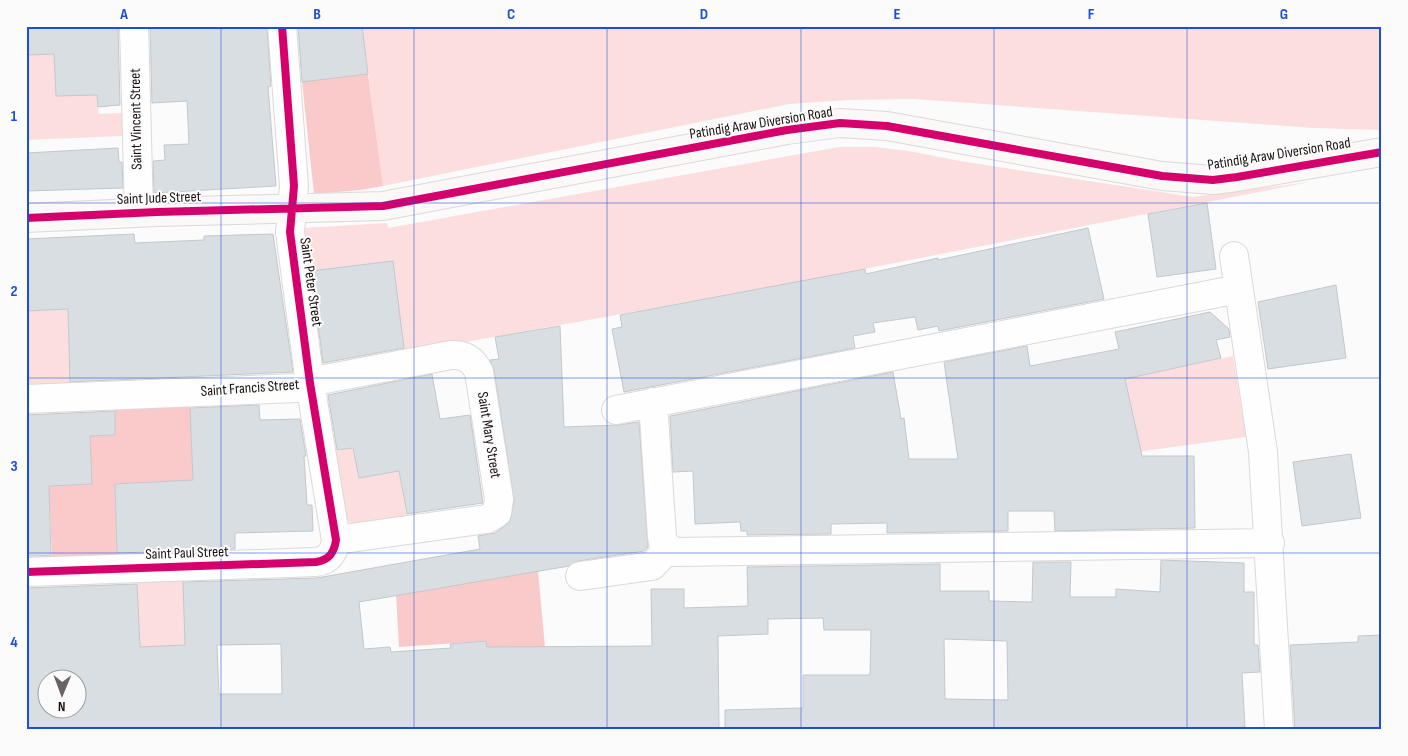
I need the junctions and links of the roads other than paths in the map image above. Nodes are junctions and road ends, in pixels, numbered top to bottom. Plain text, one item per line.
1 (134, 26) edge
2 (282, 26) edge
3 (1382, 152) edge
4 (293, 209) junction
5 (139, 212) junction
6 (26, 218) edge
7 (1234, 256) dead end
8 (1238, 289) junction
9 (470, 359) joint
10 (310, 383) junction
11 (26, 399) edge
12 (654, 402) junction
13 (616, 410) dead end
14 (336, 540) junction
15 (1270, 544) junction
16 (668, 549) junction
17 (26, 572) edge
18 (580, 576) dead end
19 (1279, 730) edge

1 - 5 street, Saint Vincent Street
2 - 4 street, Saint Peter Street
3 - 4 street, Patindig Araw Diversion Road
4 - 5 street, Saint Jude Street
4 - 10 street, Saint Peter Street
5 - 6 street, Saint Jude Street
7 - 8 street
8 - 12 street
8 - 15 street
9 - 10 street, Saint Francis Street
9 - 14 street, Saint Mary Street
10 - 11 street, Saint Francis Street
10 - 14 street, Saint Peter Street
12 - 13 street
12 - 16 street
14 - 17 street, Saint Paul Street
15 - 16 street
15 - 19 street
16 - 18 street

